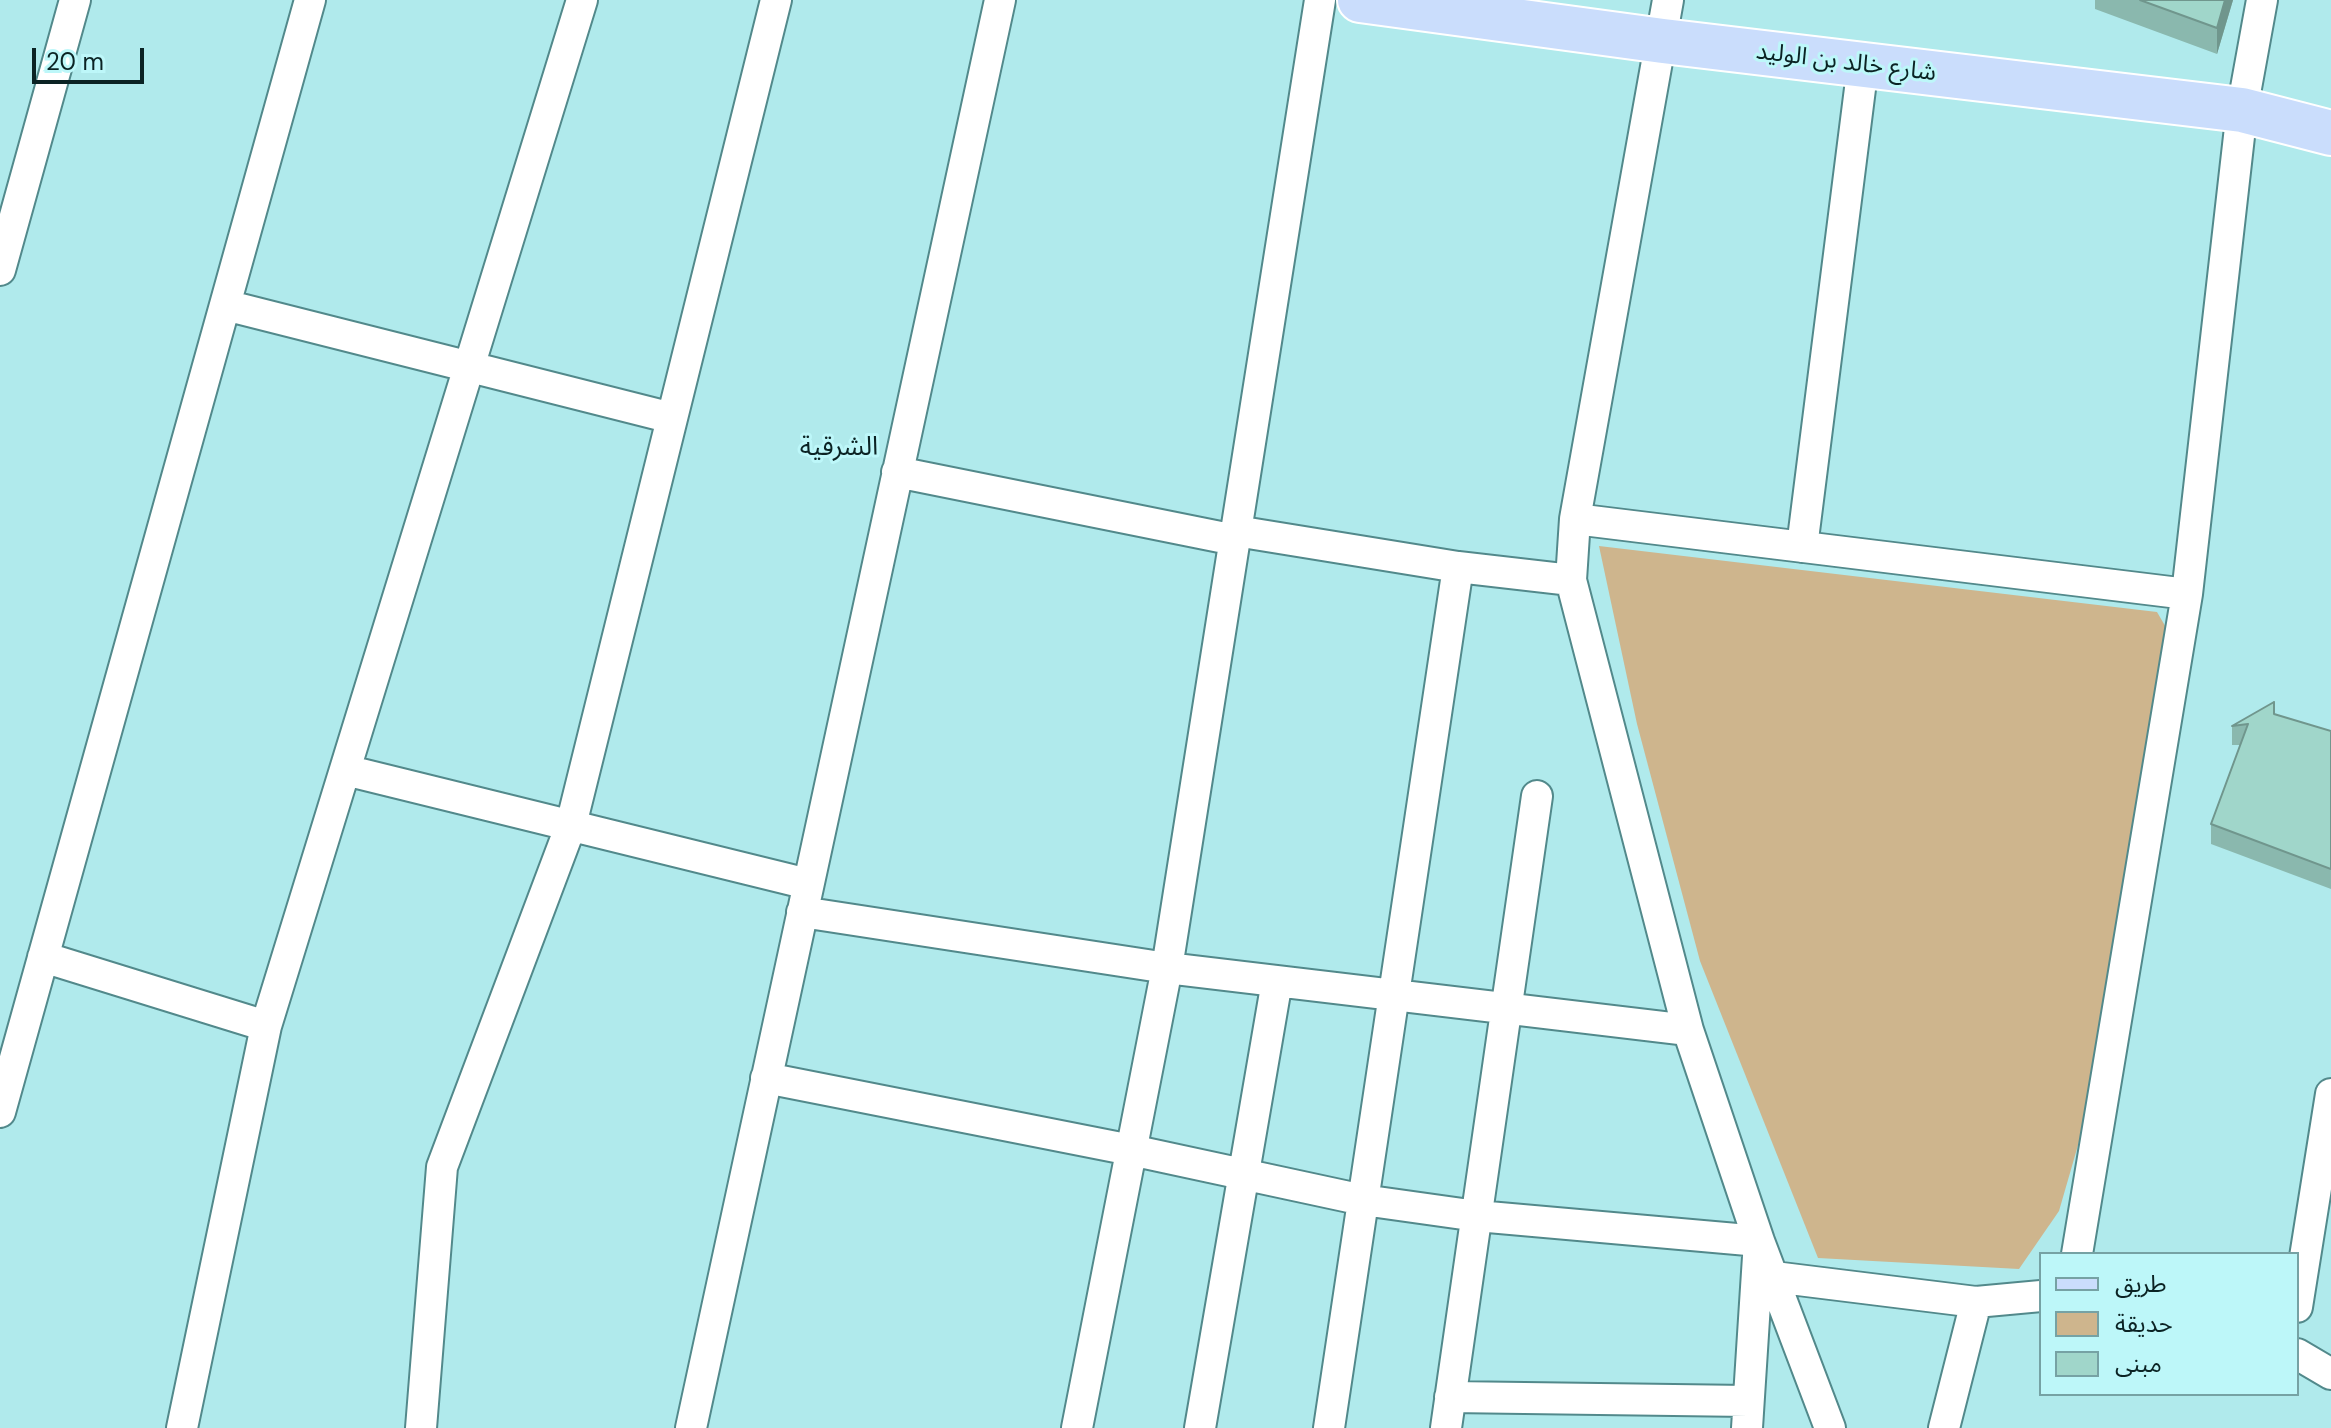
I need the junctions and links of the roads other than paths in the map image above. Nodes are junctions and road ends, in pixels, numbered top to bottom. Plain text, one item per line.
1 (75, 0) edge
2 (310, 0) edge
3 (582, 0) edge
4 (776, 0) edge
5 (1000, 0) edge
6 (1320, 0) edge
7 (1360, 0) edge
8 (2262, 0) edge
9 (1431, 4) edge
10 (1666, 21) edge
11 (1863, 65) junction
12 (2242, 110) junction
13 (2331, 133) edge
14 (0, 270) edge
15 (225, 305) junction
16 (469, 367) junction
17 (672, 418) junction
18 (897, 472) junction
19 (1575, 519) junction
20 (1235, 536) junction
21 (1802, 547) junction
22 (1458, 567) junction
23 (1571, 580) junction
24 (2187, 594) junction
25 (345, 770) junction
26 (1537, 796) dead end
27 (571, 825) junction
28 (805, 898) junction
29 (43, 957) junction
30 (1167, 968) junction
31 (1277, 981) junction
32 (1394, 996) junction
33 (1506, 1009) junction
34 (266, 1026) junction
35 (1688, 1030) junction
36 (766, 1078) junction
37 (2331, 1094) edge
38 (0, 1112) edge
39 (1131, 1150) junction
40 (1244, 1174) junction
41 (1363, 1200) junction
42 (1477, 1216) junction
43 (1759, 1241) junction
44 (2077, 1252) edge
45 (1774, 1277) junction
46 (2299, 1294) edge
47 (2039, 1296) edge
48 (1976, 1302) junction
49 (2299, 1355) edge
50 (2331, 1374) edge
51 (1450, 1397) junction
52 (1747, 1415) edge
53 (182, 1428) edge
54 (421, 1428) edge
55 (691, 1428) edge
56 (1077, 1428) edge
57 (1200, 1428) edge
58 (1329, 1428) edge
59 (1446, 1428) edge
60 (1830, 1428) edge
61 (1944, 1428) edge

1 - 14 street
2 - 15 street
3 - 16 street
4 - 17 street
5 - 18 street
6 - 20 street
7 - 9 main road, شارع خالد بن الوليد
8 - 12 street
9 - 10 main road, شارع خالد بن الوليد
10 - 11 main road, شارع خالد بن الوليد
10 - 19 street
11 - 12 main road, شارع خالد بن الوليد
11 - 21 street
12 - 13 main road, شارع خالد بن الوليد
12 - 24 street
15 - 16 street
15 - 29 street
16 - 17 street
16 - 25 street
17 - 27 street
18 - 20 street
18 - 28 street
19 - 21 street
19 - 23 street
20 - 22 street
20 - 30 street
21 - 24 street
22 - 23 street
22 - 32 street
23 - 35 street
24 - 44 street
25 - 27 street
25 - 34 street
26 - 33 street
27 - 28 street
27 - 54 street
28 - 30 street
28 - 36 street
29 - 34 street
29 - 38 street
30 - 31 street
30 - 39 street
31 - 32 street
31 - 40 street
32 - 33 street
32 - 41 street
33 - 35 street
33 - 42 street
34 - 53 street
35 - 43 street
36 - 39 street
36 - 55 street
37 - 46 street
39 - 40 street
39 - 56 street
40 - 41 street
40 - 57 street
41 - 42 street
41 - 58 street
42 - 43 street
42 - 51 street
43 - 45 street
43 - 52 street
45 - 48 street
45 - 60 street
47 - 48 street
48 - 61 street
49 - 50 street
51 - 52 street
51 - 59 street

